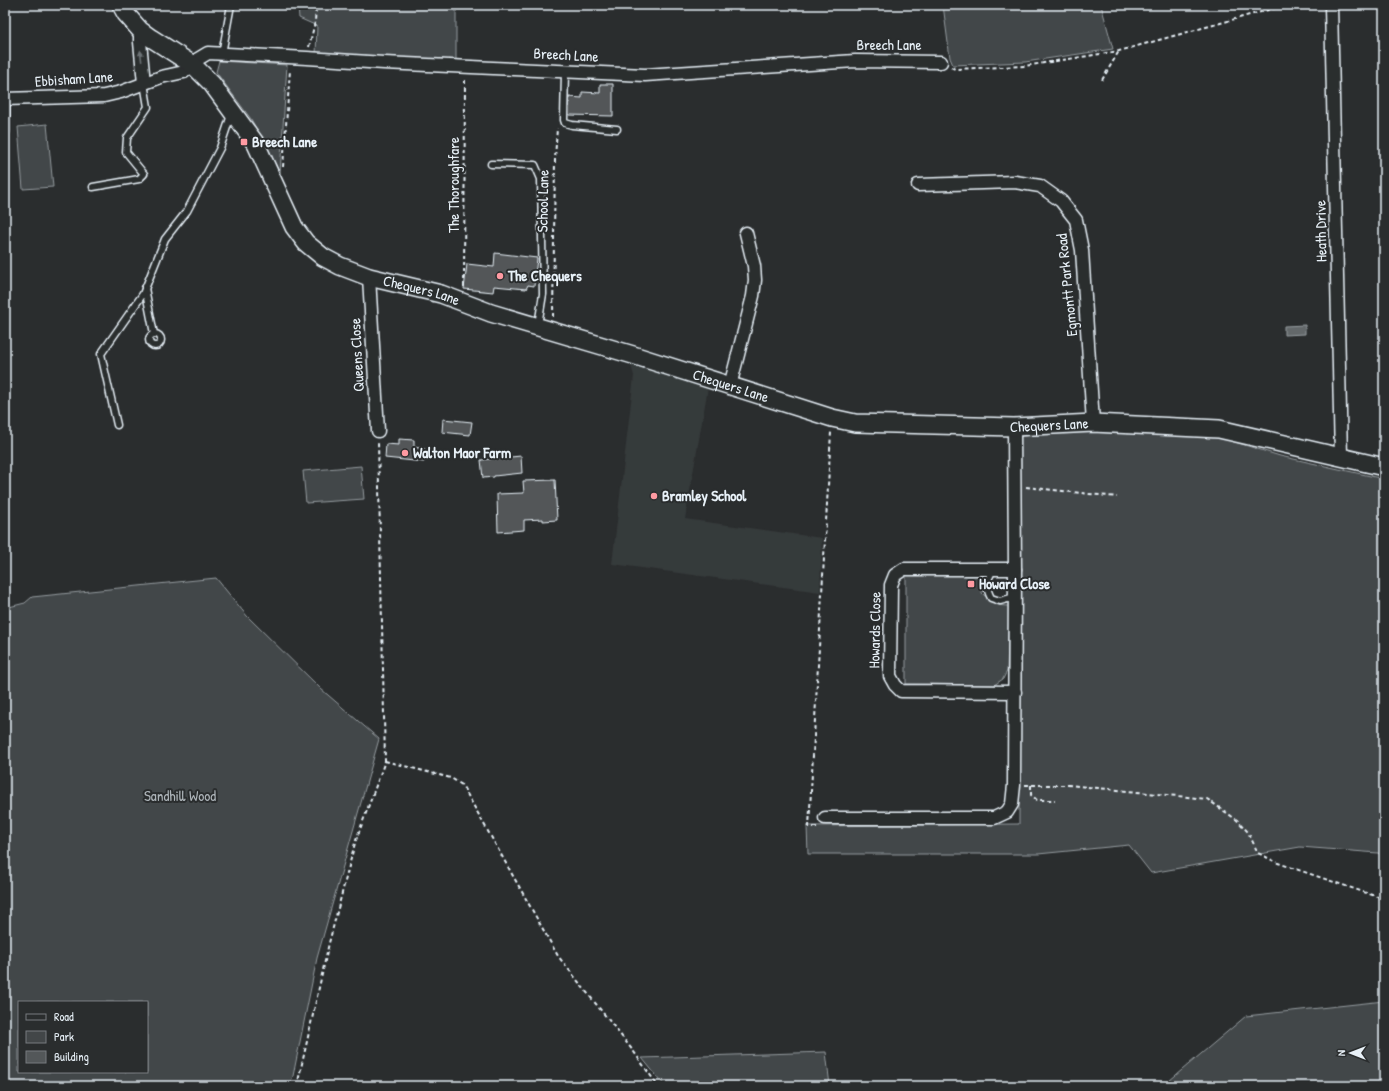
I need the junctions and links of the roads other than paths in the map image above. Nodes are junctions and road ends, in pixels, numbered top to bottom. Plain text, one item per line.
1 (121, 5) edge
2 (231, 5) edge
3 (1331, 5) edge
4 (140, 30) junction
5 (222, 54) junction
6 (941, 62) road end
7 (193, 65) junction
8 (565, 71) junction
9 (144, 83) junction
10 (6, 99) edge
11 (233, 111) junction
12 (617, 129) dead end
13 (5, 138) edge
14 (491, 164) dead end
15 (918, 185) dead end
16 (93, 187) dead end
17 (746, 233) dead end
18 (369, 277) junction
19 (145, 288) junction
20 (545, 329) junction
21 (154, 334) dead end
22 (730, 386) junction
23 (1093, 423) junction
24 (116, 426) dead end
25 (1014, 427) junction
26 (378, 431) road end
27 (1342, 457) junction
28 (1384, 467) edge
29 (1015, 569) junction
30 (993, 570) junction
31 (1015, 597) junction
32 (1015, 692) junction
33 (825, 818) road end

1 - 4 main road, Chequers Lane
2 - 5 lane
3 - 27 street, Heath Drive
4 - 7 main road, Chequers Lane
9 -> 4 street
5 - 7 street, Breech Lane
5 - 8 street, Breech Lane
6 - 8 street, Breech Lane
7 - 9 street, Ebbisham Lane
7 - 11 main road, Chequers Lane
8 - 12 lane
9 - 10 street, Ebbisham Lane
9 - 16 lane
10 - 13 lane
11 - 18 main road, Chequers Lane
11 - 19 lane
14 - 20 lane
15 - 23 street, Egmontt Park Road
17 - 22 street
18 - 20 main road, Chequers Lane
18 - 26 street, Queens Close
19 - 21 lane
19 - 24 lane
20 - 22 main road, Chequers Lane
22 - 25 main road, Chequers Lane
23 - 25 main road, Chequers Lane
23 - 27 main road, Chequers Lane
25 - 29 street
27 - 28 main road, Chequers Lane
29 - 30 street, Howards Close
29 - 31 street
30 - 31 lane
30 - 32 street, Howards Close
31 - 32 street
32 - 33 street

